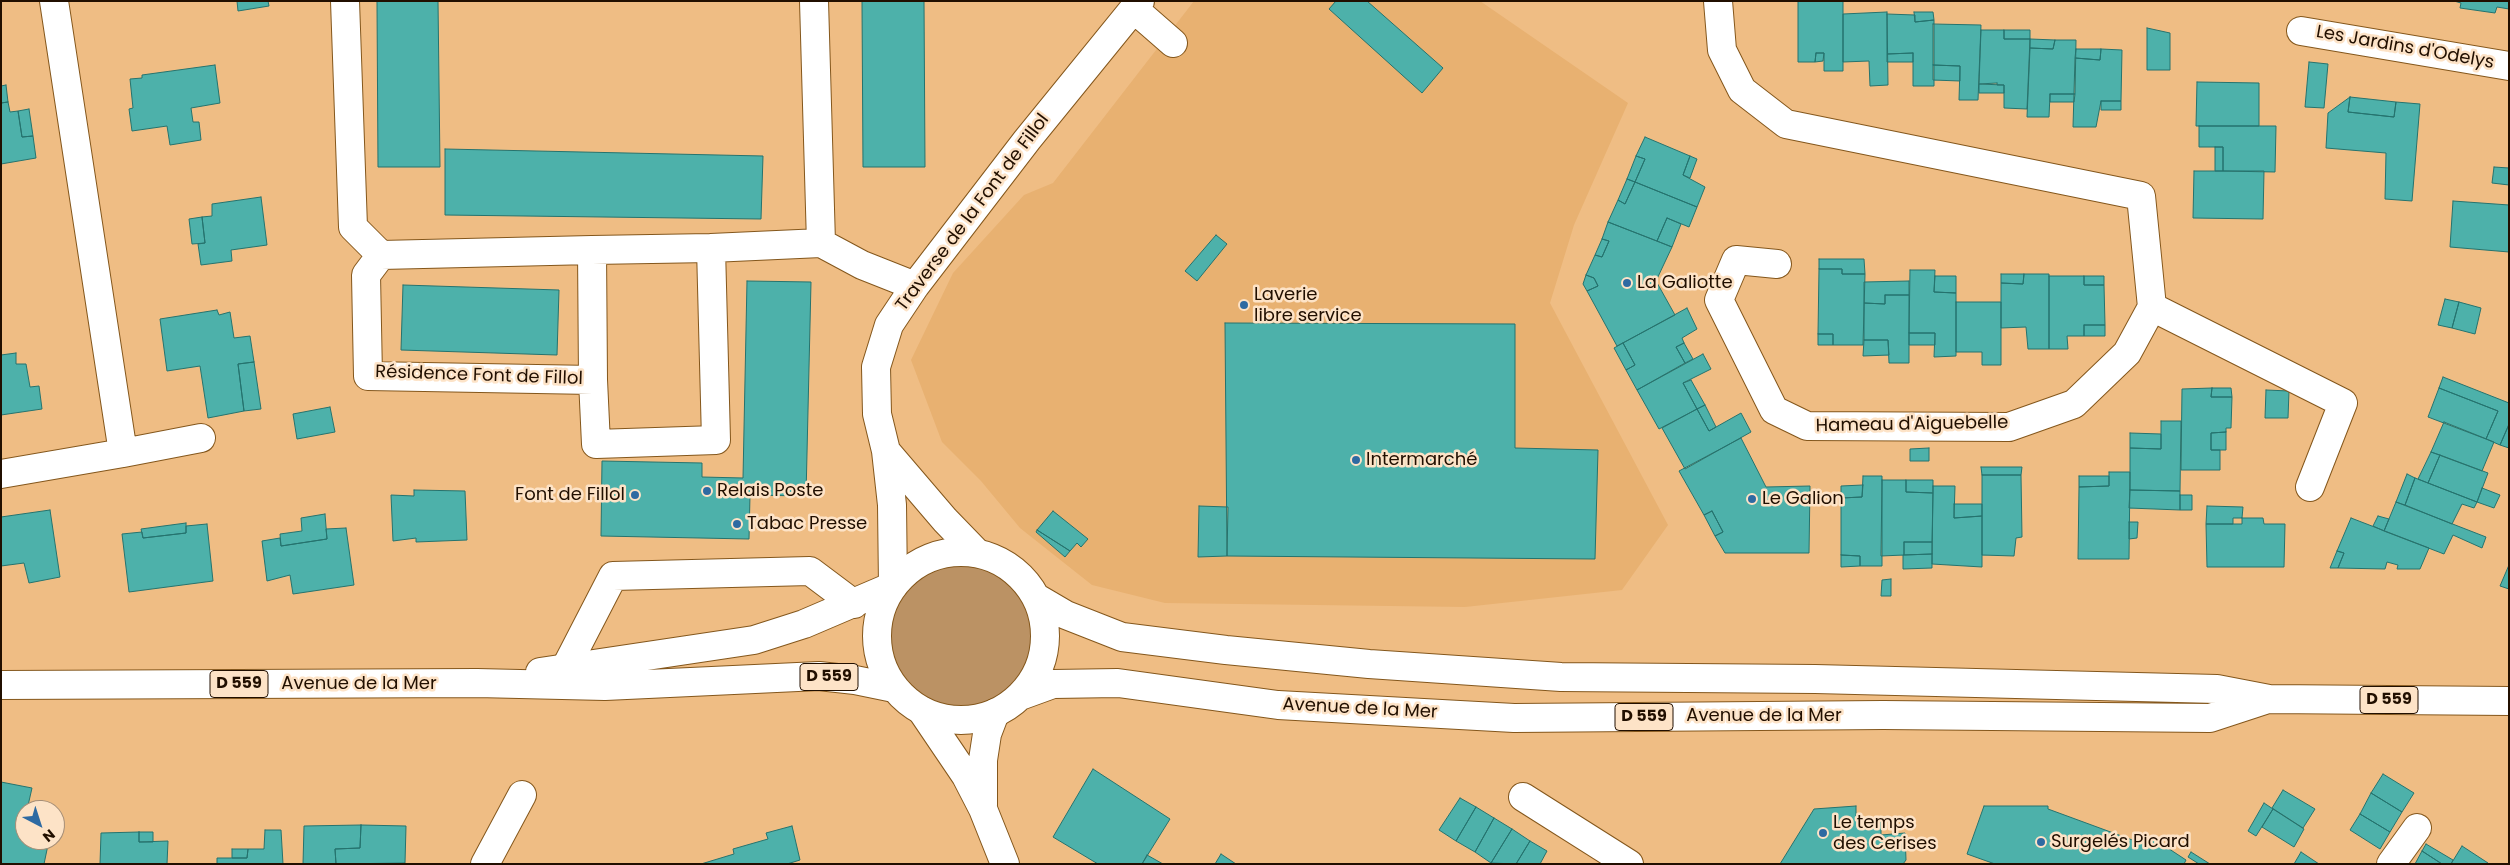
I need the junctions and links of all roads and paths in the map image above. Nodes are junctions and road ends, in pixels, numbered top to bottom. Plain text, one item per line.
1 (54, 1) edge
2 (345, 1) edge
3 (814, 1) edge
4 (1718, 1) edge
5 (1137, 5) edge
6 (2301, 31) dead end
7 (1173, 43) dead end
8 (2509, 66) edge
9 (821, 243) junction
10 (711, 248) junction
11 (592, 250) junction
12 (381, 255) junction
13 (1777, 264) dead end
14 (915, 286) junction
15 (2152, 307) junction
16 (593, 380) junction
17 (201, 438) dead end
18 (886, 451) junction
19 (123, 453) junction
20 (1, 474) edge
21 (2310, 487) dead end
22 (977, 553) junction
23 (893, 586) junction
24 (1037, 598) junction
25 (854, 604) junction
26 (566, 667) junction
27 (477, 683) junction
28 (1, 685) edge
29 (894, 688) junction
30 (1020, 696) junction
31 (2269, 699) junction
32 (2509, 701) edge
33 (922, 711) junction
34 (994, 713) junction
35 (522, 795) dead end
36 (1523, 797) dead end
37 (983, 809) junction
38 (2417, 828) dead end
39 (485, 864) edge
40 (1005, 864) edge
41 (1630, 864) edge
42 (2390, 864) edge

1 - 19 main road
2 - 12 main road
3 - 9 main road
4 - 15 main road
5 - 7 main road
5 - 14 main road, Traverse de la Font de Fillol
6 - 8 main road, Les Jardins d'Odelys
9 - 10 main road
9 - 14 main road
10 - 11 main road
10 - 16 main road
11 - 12 main road
11 - 16 main road
12 - 16 main road, Résidence Font de Fillol
13 - 15 main road, Hameau d'Aiguebelle
14 - 18 main road, Traverse de la Font de Fillol
15 - 21 main road
17 - 19 main road
18 - 22 main road, Traverse de la Font de Fillol
18 - 23 main road, Traverse de la Font de Fillol
19 - 20 main road
22 - 23 main road
22 - 24 main road
23 - 25 main road, Avenue de la Mer
23 - 29 main road
24 - 30 main road
24 - 31 main road, Avenue de la Mer / D 559
25 - 26 main road, Avenue de la Mer
25 - 26 main road
26 - 27 main road, Avenue de la Mer
27 - 28 main road, Avenue de la Mer / D 559
27 - 29 main road, Avenue de la Mer / D 559
29 - 33 main road
30 - 31 main road, Avenue de la Mer / D 559
30 - 34 main road
31 - 32 main road, Avenue de la Mer / D 559
33 - 34 main road
33 - 37 main road
34 - 37 main road
35 - 39 main road
36 - 41 main road
37 - 40 main road
38 - 42 main road

